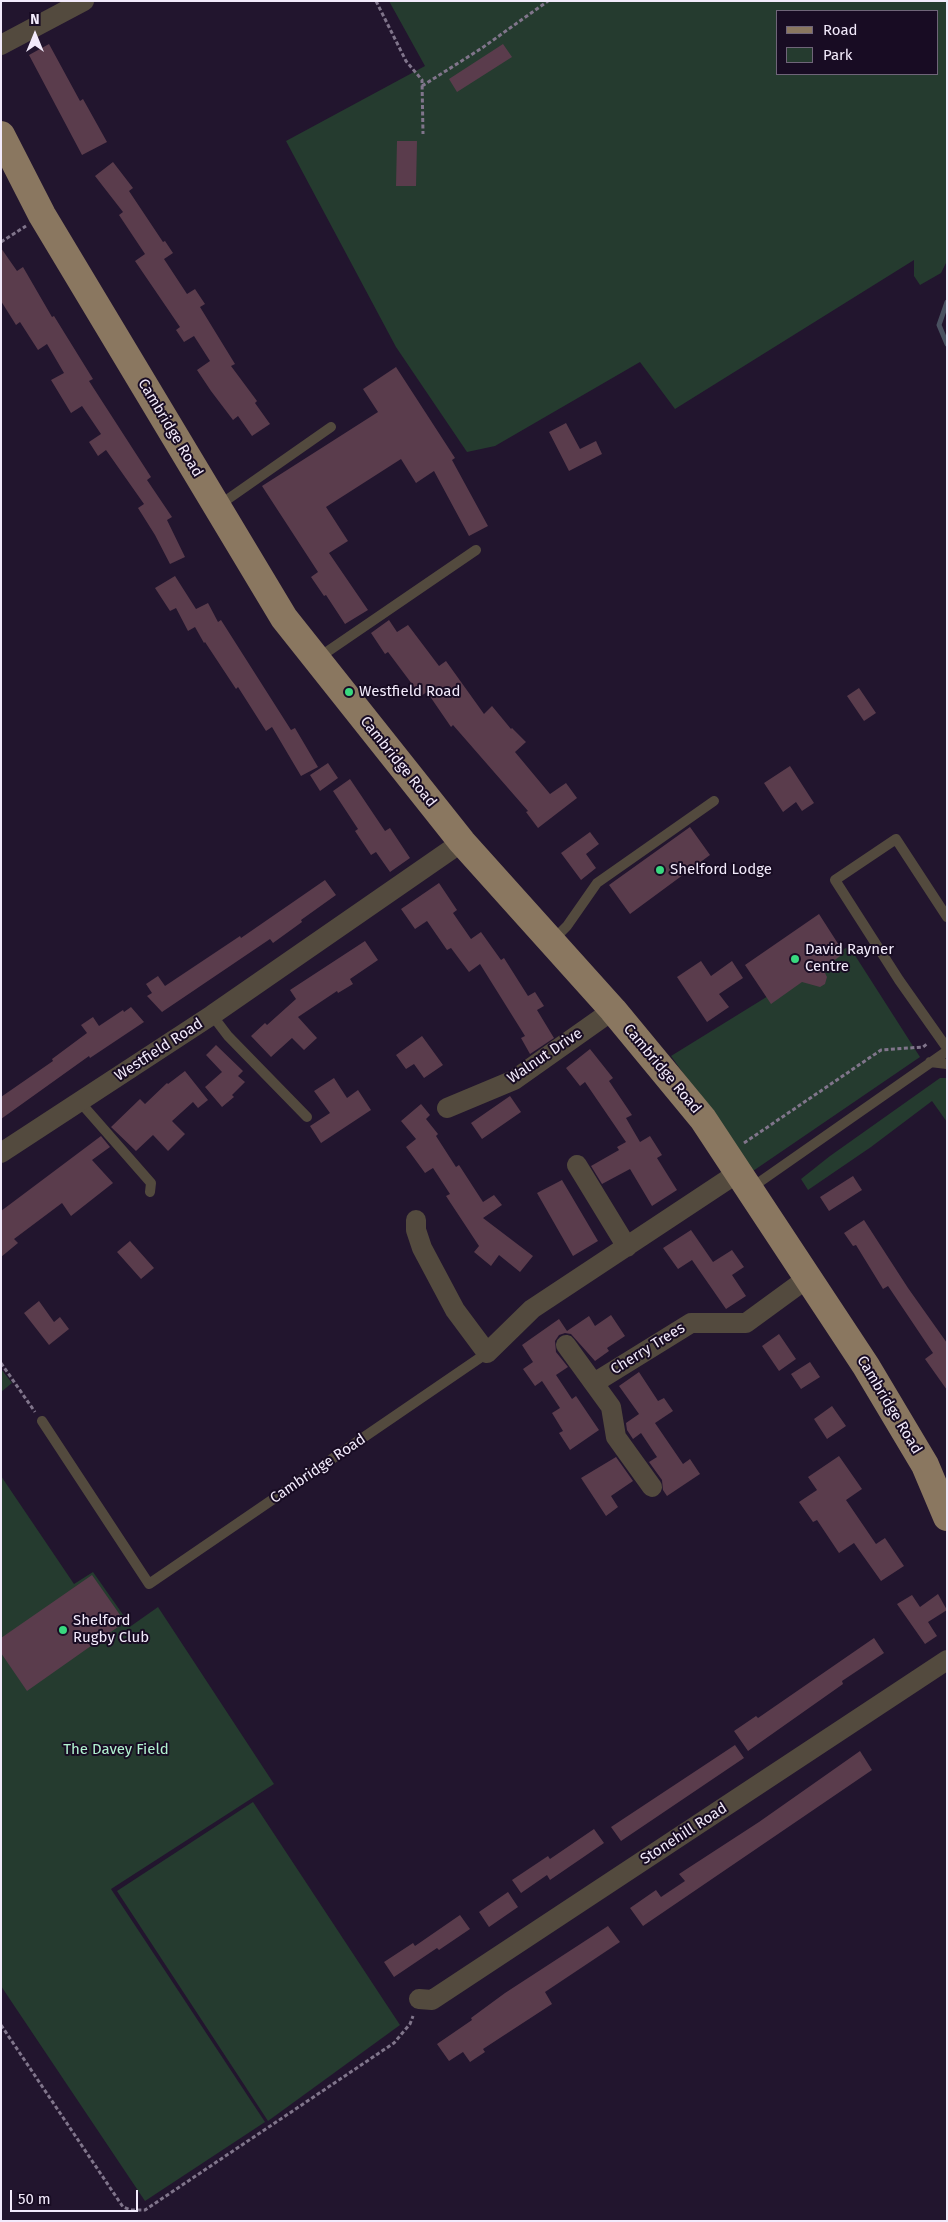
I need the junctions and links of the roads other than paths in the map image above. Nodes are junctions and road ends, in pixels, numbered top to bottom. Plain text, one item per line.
1 (84, 1) edge
2 (1, 45) edge
3 (4, 146) edge
4 (331, 427) dead end
5 (217, 507) junction
6 (476, 550) dead end
7 (316, 659) junction
8 (714, 801) dead end
9 (462, 842) junction
10 (947, 917) edge
11 (551, 941) junction
12 (613, 1010) junction
13 (212, 1016) junction
14 (947, 1050) edge
15 (930, 1062) junction
16 (947, 1064) edge
17 (80, 1102) junction
18 (447, 1108) dead end
19 (307, 1117) dead end
20 (1, 1153) edge
21 (577, 1165) dead end
22 (739, 1172) junction
23 (150, 1192) dead end
24 (416, 1220) dead end
25 (627, 1247) junction
26 (809, 1277) junction
27 (566, 1345) dead end
28 (487, 1353) junction
29 (594, 1383) junction
30 (42, 1421) road end
31 (652, 1487) dead end
32 (947, 1517) edge
33 (947, 1660) edge
34 (419, 1999) road end

1 - 2 street
3 - 5 main road, Cambridge Road
4 - 5 lane
5 - 7 main road, Cambridge Road
6 - 7 lane
7 - 9 main road, Cambridge Road
8 - 11 lane
9 - 11 main road, Cambridge Road
9 - 13 street, Westfield Road
10 - 14 lane
11 - 12 main road, Cambridge Road
12 - 18 street, Walnut Drive
12 - 22 main road, Cambridge Road
13 - 17 street, Westfield Road
13 - 19 lane
14 - 15 lane
15 - 16 lane
15 - 22 lane
17 - 20 street, Westfield Road
17 - 23 lane
21 - 25 street
22 - 25 street, Cambridge Road
22 - 26 main road, Cambridge Road
24 - 28 street
25 - 28 street, Cambridge Road
26 - 29 street, Cherry Trees
26 - 32 main road, Cambridge Road
27 - 29 street, Cherry Trees
28 - 30 lane, Cambridge Road
29 - 31 street, Cherry Trees
33 - 34 street, Stonehill Road

